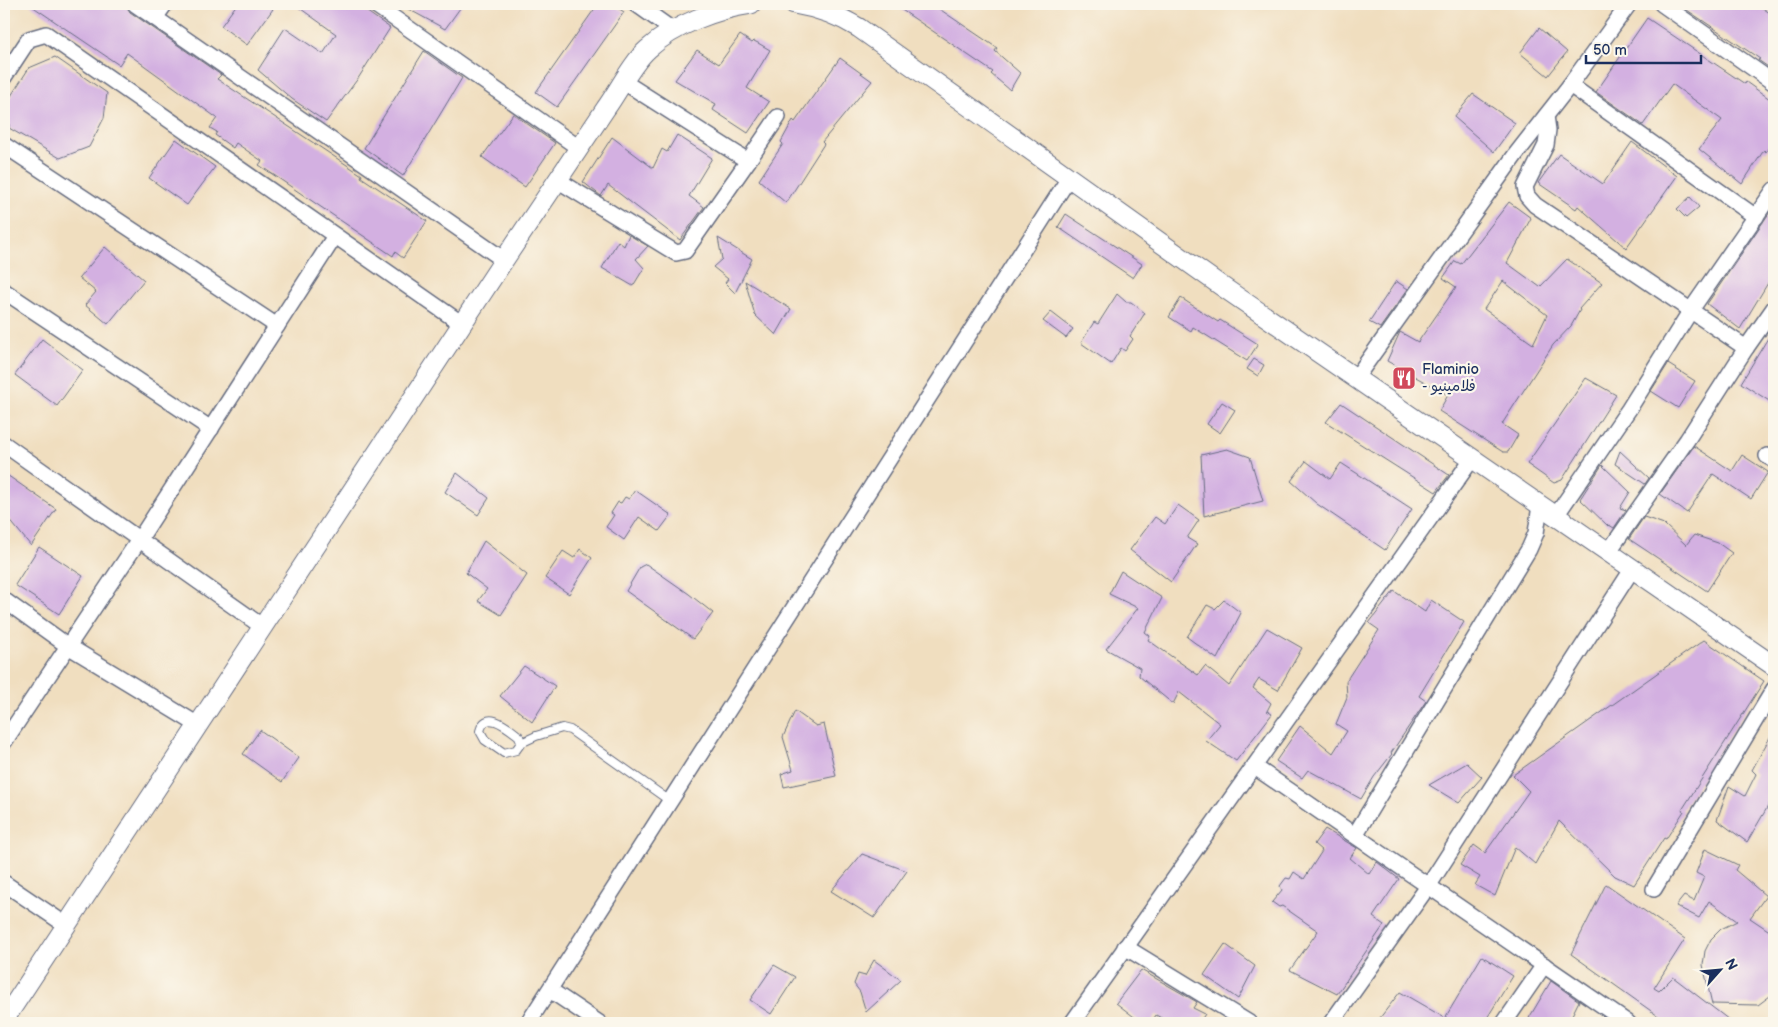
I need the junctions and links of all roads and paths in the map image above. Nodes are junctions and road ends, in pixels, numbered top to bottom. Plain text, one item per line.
1 (134, 4) edge
2 (165, 4) edge
3 (374, 4) edge
4 (636, 4) edge
5 (751, 4) edge
6 (794, 4) edge
7 (1662, 4) edge
8 (1631, 5) edge
9 (155, 18) junction
10 (674, 31) junction
11 (4, 77) edge
12 (624, 82) junction
13 (1774, 83) edge
14 (1570, 85) junction
15 (1546, 116) junction
16 (778, 117) dead end
17 (4, 145) edge
18 (580, 148) junction
19 (748, 161) junction
20 (1069, 178) junction
21 (559, 181) junction
22 (1774, 190) edge
23 (1756, 217) junction
24 (335, 236) junction
25 (504, 260) junction
26 (4, 291) edge
27 (1774, 308) edge
28 (1691, 310) junction
29 (462, 324) junction
30 (277, 326) junction
31 (1746, 348) junction
32 (1355, 379) junction
33 (211, 429) junction
34 (4, 444) edge
35 (1472, 459) junction
36 (1540, 505) junction
37 (1556, 517) junction
38 (140, 540) junction
39 (1609, 551) junction
40 (1633, 568) junction
41 (4, 600) edge
42 (262, 626) junction
43 (68, 646) junction
44 (1774, 666) edge
45 (1774, 690) edge
46 (198, 725) junction
47 (4, 741) edge
48 (521, 743) junction
49 (1255, 767) junction
50 (670, 802) junction
51 (1355, 835) junction
52 (4, 883) edge
53 (1429, 886) junction
54 (1654, 889) dead end
55 (66, 925) junction
56 (1125, 947) junction
57 (1544, 965) junction
58 (550, 990) junction
59 (4, 1020) edge
60 (528, 1023) edge
61 (599, 1023) edge
62 (1072, 1023) edge
63 (1249, 1023) edge
64 (1331, 1023) edge
65 (1504, 1023) edge
66 (1628, 1023) edge

1 - 9 street
2 - 9 street
3 - 18 street
4 - 10 street
5 - 10 street
6 - 20 street
7 - 13 street
8 - 14 street
9 - 25 street
10 - 12 street
11 - 24 street
12 - 18 street
12 - 19 street
14 - 15 street
14 - 23 street
15 - 28 street
15 - 32 street
16 - 19 street
17 - 30 street
18 - 21 street
19 - 21 street
20 - 32 street
20 - 50 street
21 - 25 street
22 - 23 street
23 - 28 street
24 - 29 street
24 - 30 street
25 - 29 street
26 - 33 street
27 - 31 street
28 - 31 street
28 - 37 street
29 - 42 street
30 - 33 street
31 - 39 street
32 - 35 street
33 - 38 street
34 - 38 street
35 - 36 street
35 - 49 street
36 - 37 street
36 - 51 street
37 - 39 street
38 - 42 street
38 - 43 street
39 - 40 street
40 - 44 street
40 - 53 street
41 - 43 street
42 - 46 street
43 - 46 street
43 - 47 street
45 - 54 street
46 - 55 street
48 - 48 lane
48 - 50 lane
49 - 51 street
49 - 56 street
50 - 58 street
51 - 53 street
52 - 55 street
53 - 57 street
53 - 64 street
55 - 59 street
56 - 62 street
56 - 63 street
57 - 65 street
57 - 66 street
58 - 60 street
58 - 61 street

